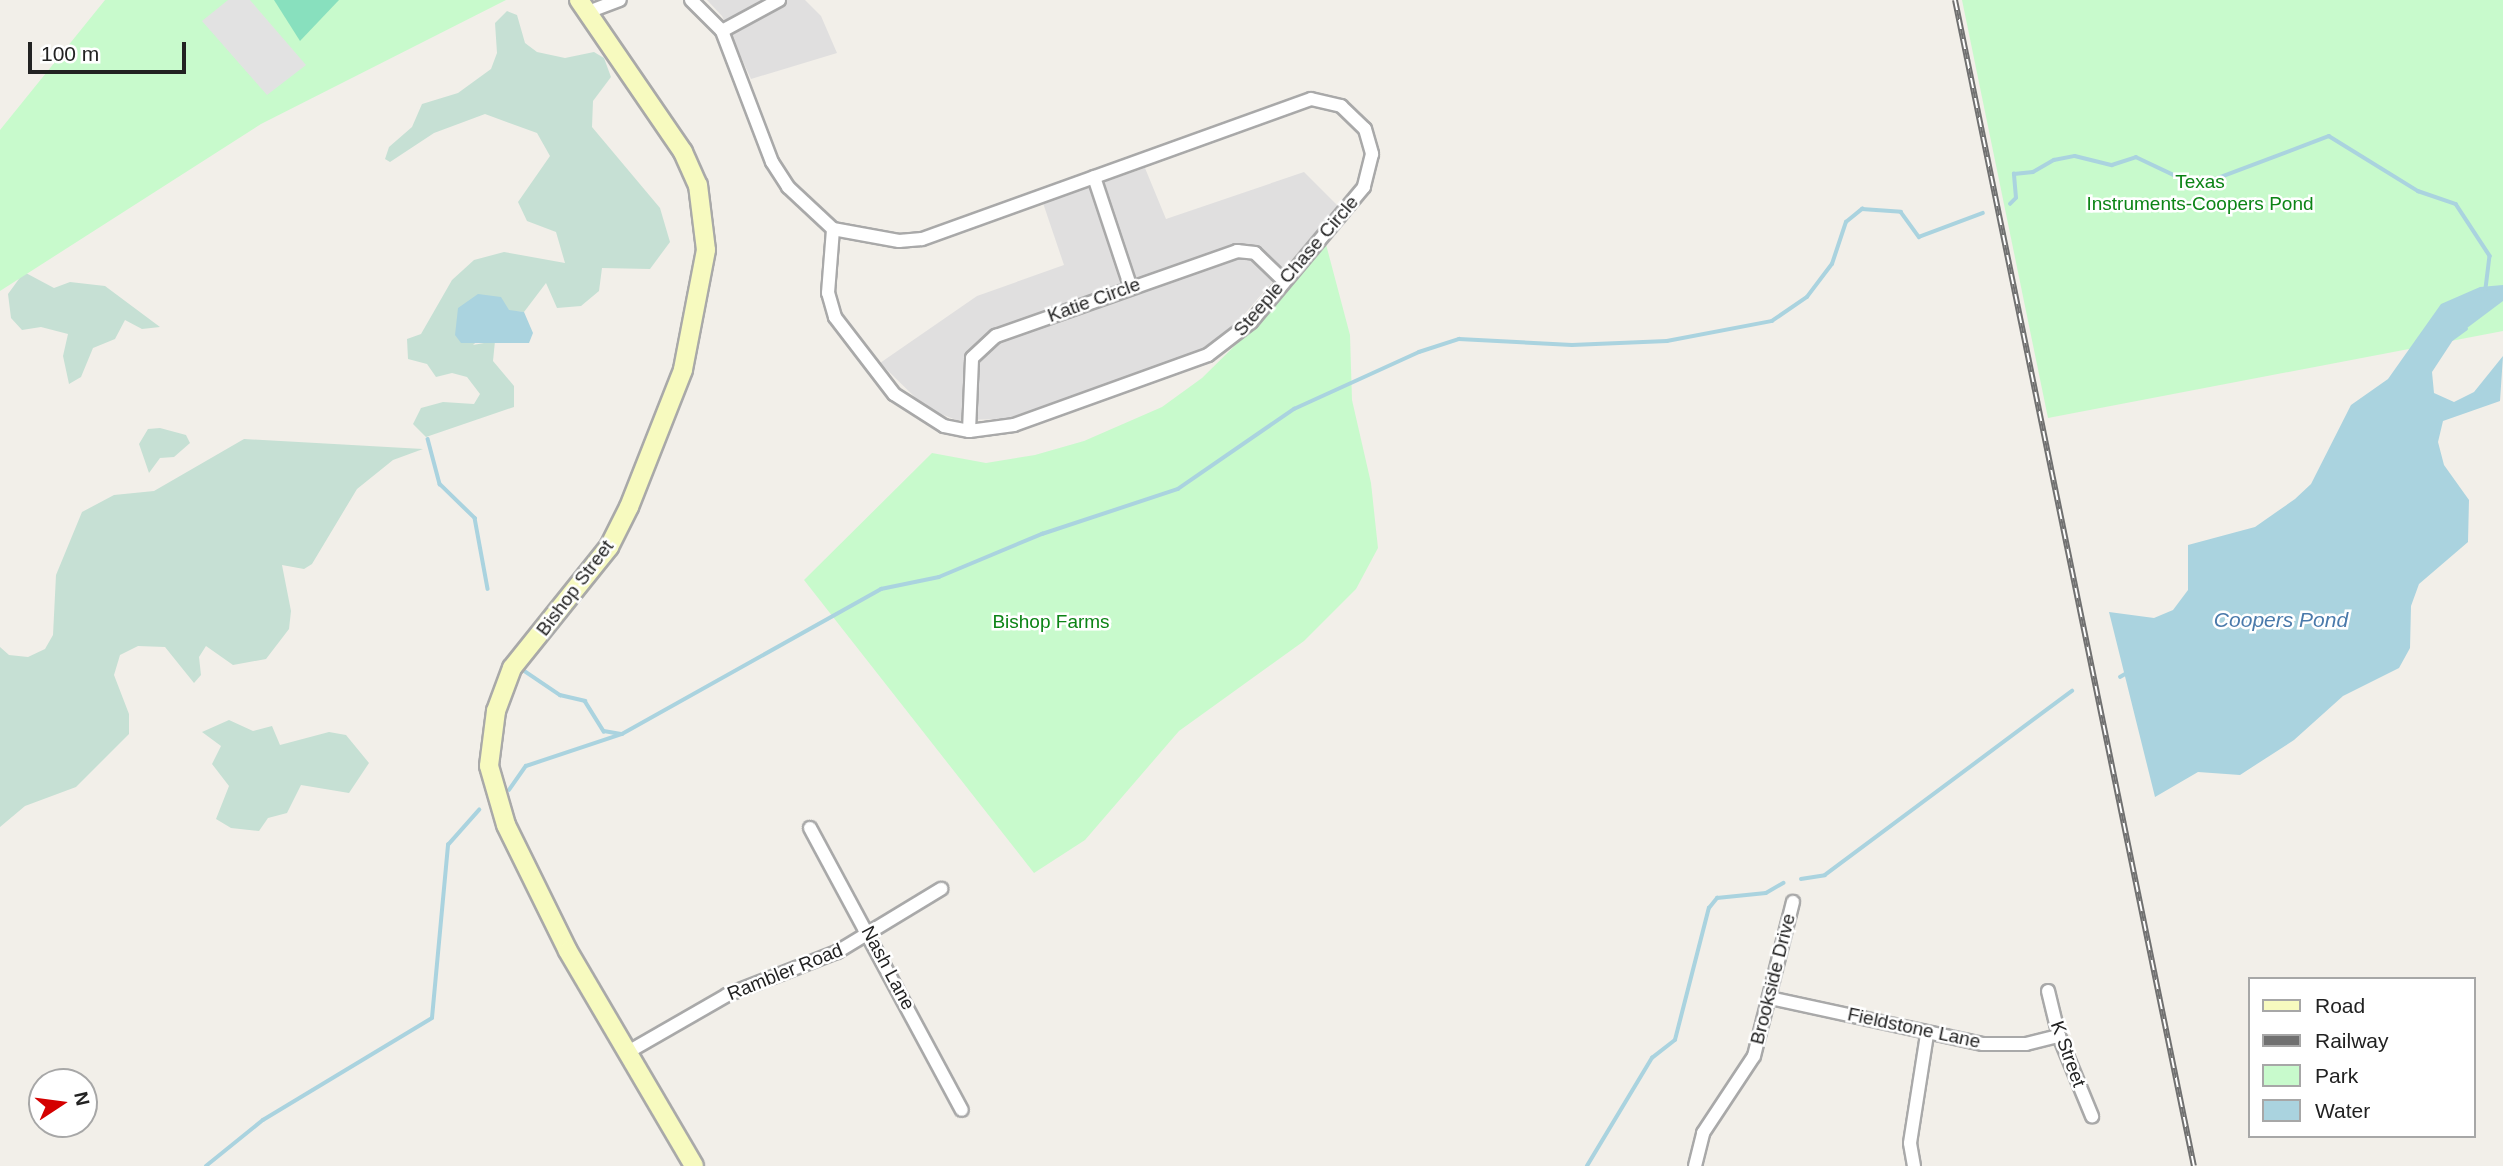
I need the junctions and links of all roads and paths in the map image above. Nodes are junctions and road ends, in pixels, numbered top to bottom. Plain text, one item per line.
1 (620, 0) edge
2 (691, 0) edge
3 (779, 0) edge
4 (583, 6) edge
5 (722, 31) junction
6 (1094, 177) junction
7 (834, 229) junction
8 (1284, 281) junction
9 (1130, 285) junction
10 (969, 430) junction
11 (810, 828) dead end
12 (941, 890) dead end
13 (1793, 902) dead end
14 (871, 934) junction
15 (2048, 990) dead end
16 (1770, 998) junction
17 (1927, 1034) junction
18 (2059, 1036) junction
19 (628, 1052) junction
20 (962, 1110) dead end
21 (2092, 1116) dead end
22 (695, 1166) edge
23 (1697, 1166) edge
24 (1914, 1166) edge

1 - 4 street
2 - 5 street
3 - 5 street
4 - 19 street, Bishop Street
5 - 7 street
6 - 7 street, Steeple Chase Circle
6 - 8 street, Steeple Chase Circle
6 - 9 street
7 - 10 street, Steeple Chase Circle
8 - 9 street, Katie Circle
8 - 10 street, Steeple Chase Circle
9 - 10 street, Katie Circle
11 - 14 street, Nash Lane
12 - 14 street, Rambler Road
13 - 16 street, Brookside Drive
14 - 19 street, Rambler Road
14 - 20 street, Nash Lane
15 - 18 street, K Street
16 - 17 street, Fieldstone Lane
16 - 23 street, Brookside Drive
17 - 18 street, Fieldstone Lane
17 - 24 street
18 - 21 street, K Street
19 - 22 street, Bishop Street

